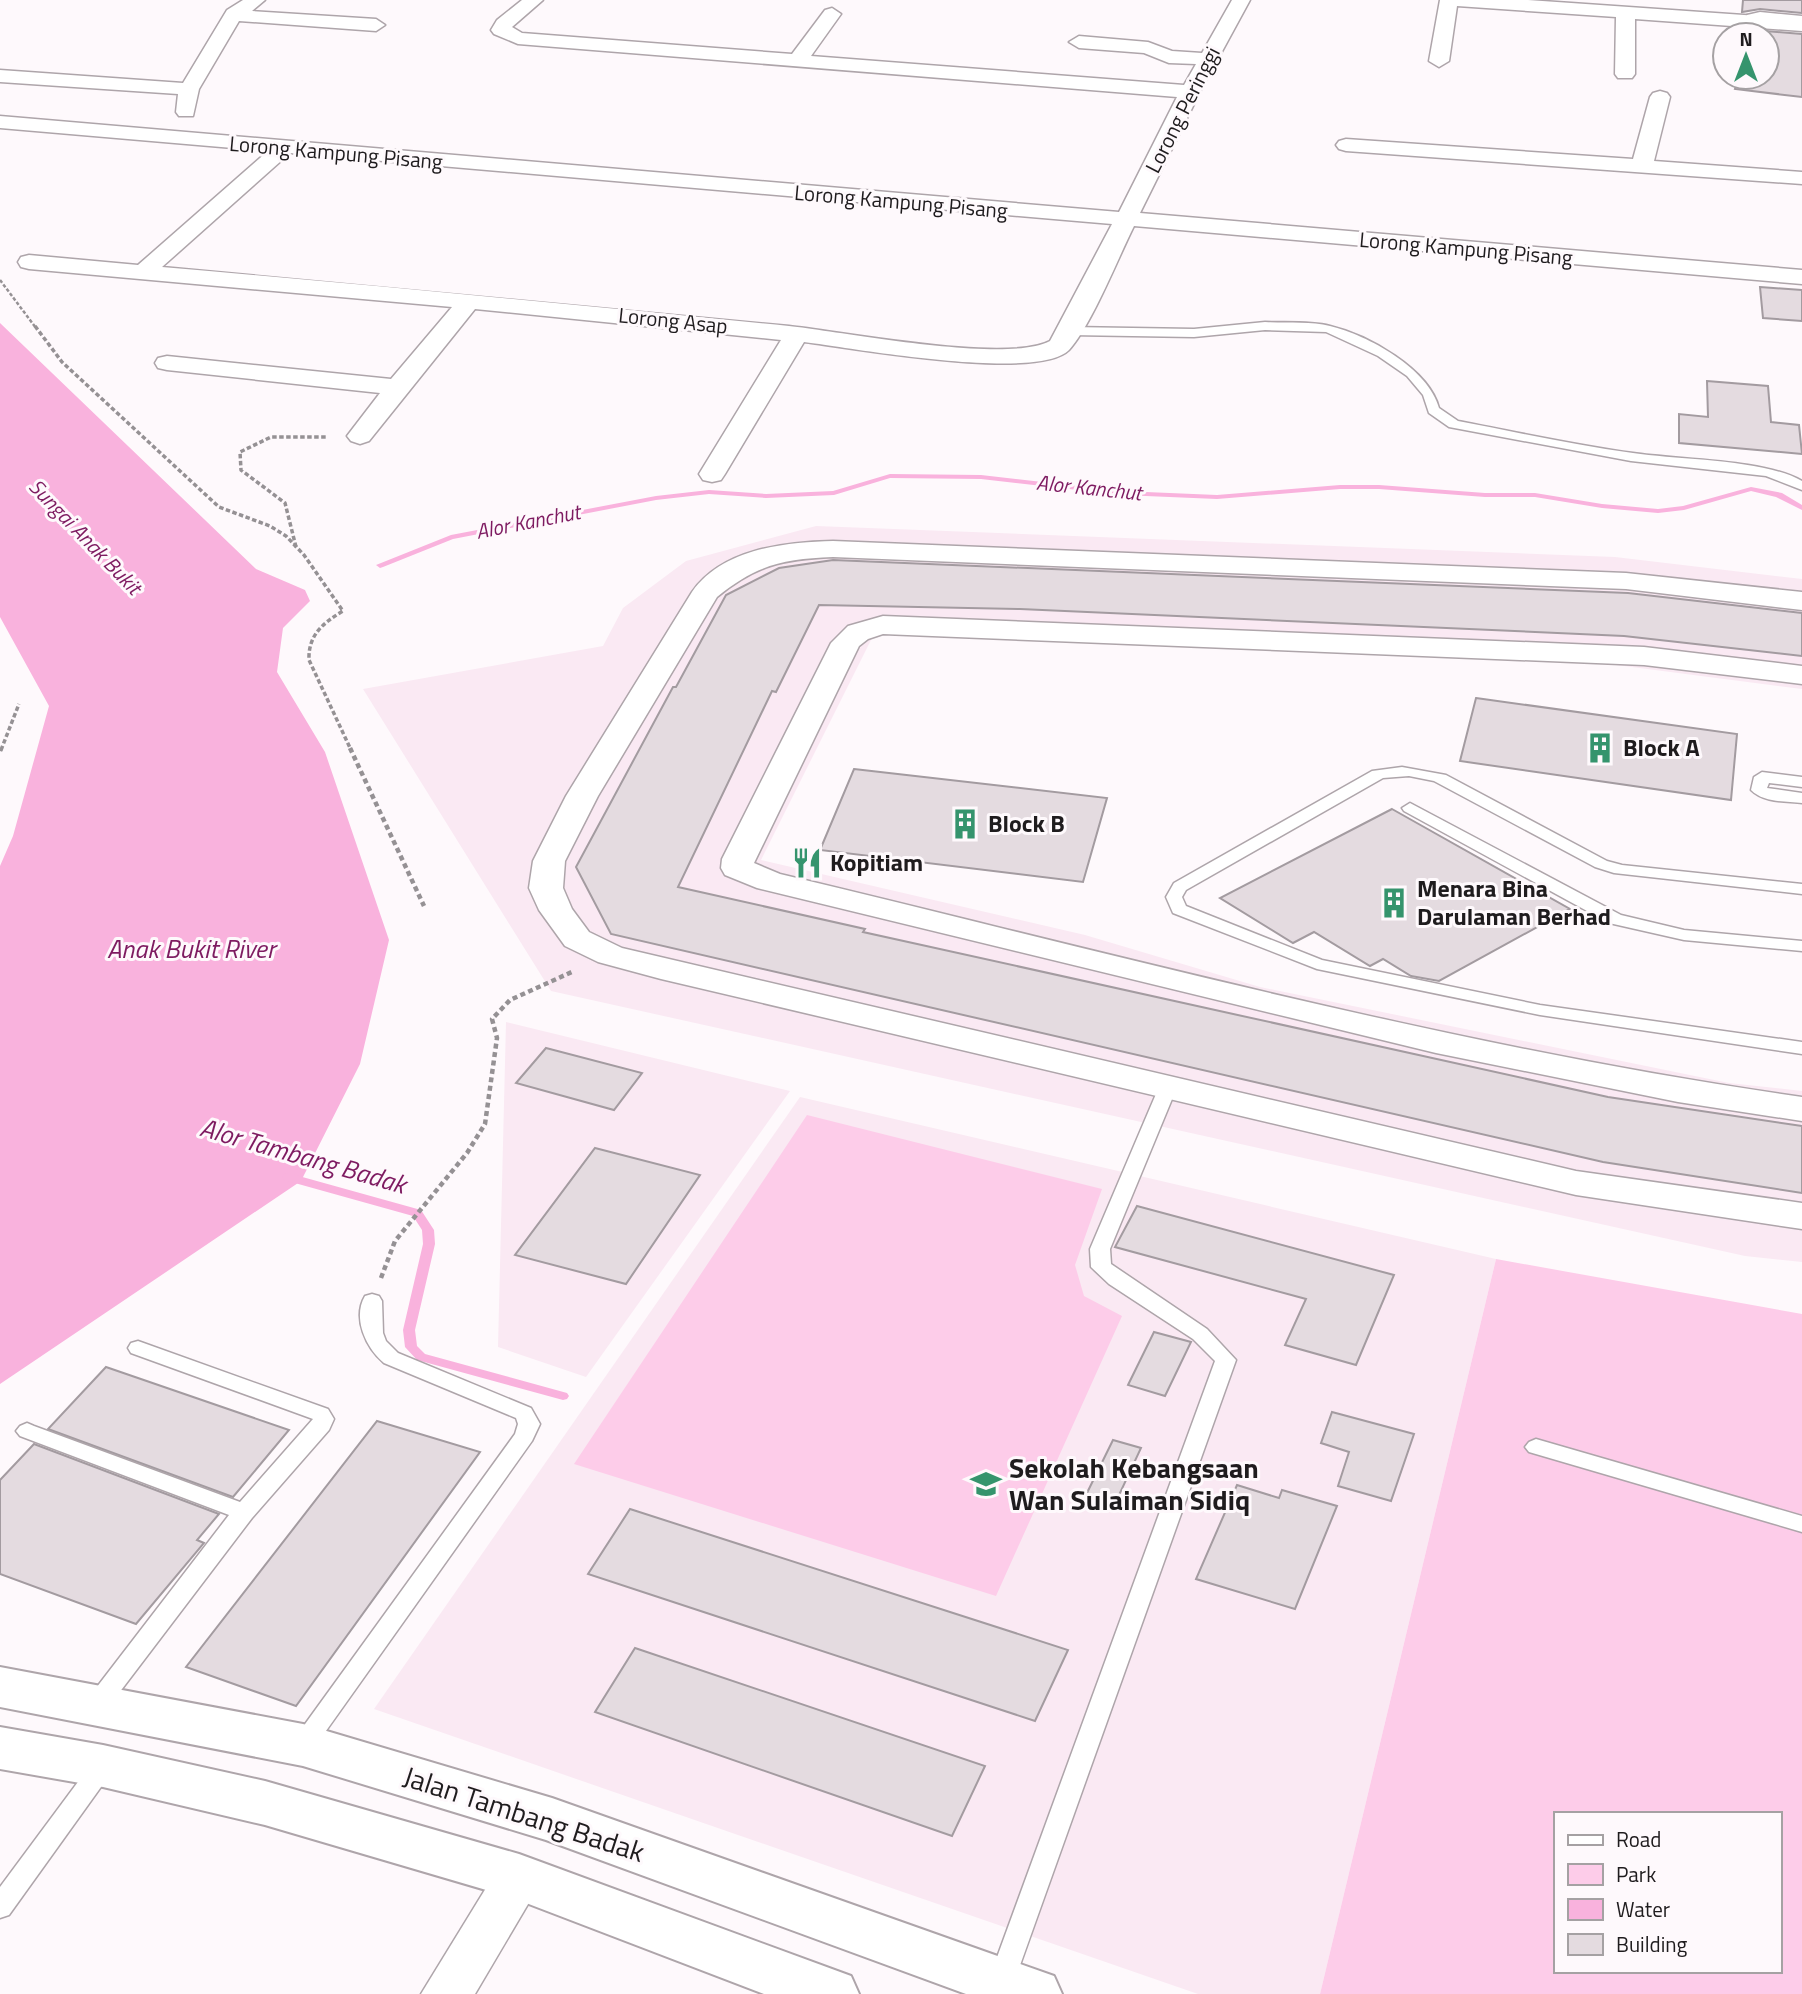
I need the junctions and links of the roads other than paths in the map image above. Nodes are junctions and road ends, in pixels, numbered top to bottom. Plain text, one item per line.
1 (256, 0) edge
2 (534, 0) edge
3 (1241, 0) edge
4 (1449, 0) edge
5 (1626, 13) junction
6 (832, 14) dead end
7 (234, 15) junction
8 (1802, 19) edge
9 (1750, 21) joint
10 (1781, 23) edge
11 (376, 25) dead end
12 (1802, 25) edge
13 (1079, 42) dead end
14 (1207, 59) junction
15 (798, 60) junction
16 (1439, 61) dead end
17 (1625, 74) dead end
18 (0, 76) edge
19 (189, 89) junction
20 (1189, 92) junction
21 (1660, 97) dead end
22 (0, 122) edge
23 (183, 140) junction
24 (1346, 145) dead end
25 (284, 148) junction
26 (1642, 166) junction
27 (1802, 178) edge
28 (1127, 221) junction
29 (29, 262) dead end
30 (144, 272) junction
31 (1802, 277) edge
32 (470, 301) junction
33 (1070, 331) junction
34 (797, 334) junction
35 (167, 363) dead end
36 (397, 387) junction
37 (360, 436) road end
38 (712, 474) dead end
39 (1802, 486) edge
40 (1802, 601) edge
41 (1802, 675) edge
42 (1802, 782) edge
43 (1802, 799) edge
44 (1410, 808) dead end
45 (1802, 889) edge
46 (1802, 946) edge
47 (1802, 1048) edge
48 (1168, 1087) junction
49 (1802, 1108) edge
50 (1802, 1216) edge
51 (372, 1301) road end
52 (138, 1348) dead end
53 (27, 1432) dead end
54 (1536, 1447) dead end
55 (244, 1512) junction
56 (1802, 1524) edge
57 (0, 1686) edge
58 (98, 1703) junction
59 (303, 1745) junction
60 (0, 1748) edge
61 (103, 1766) junction
62 (519, 1877) junction
63 (0, 1907) edge
64 (1017, 1988) edge
65 (447, 1994) edge
66 (831, 1994) edge

1 - 7 street
2 - 15 street
3 - 14 street, Lorong Peringgi
4 - 5 street
4 - 16 street
5 - 9 street
5 - 17 street
6 - 15 street
7 - 11 street
7 - 19 street
8 - 9 lane
10 - 12 street
13 - 14 street
14 - 20 street, Lorong Peringgi
15 - 20 street
18 - 19 street
19 - 23 street
20 - 28 street, Lorong Peringgi
21 - 26 street
22 - 23 street, Lorong Kampung Pisang
23 - 25 street, Lorong Kampung Pisang
24 - 26 street
25 - 28 street, Lorong Kampung Pisang
25 - 30 street
26 - 27 street
28 - 31 street, Lorong Kampung Pisang
28 - 33 street, Lorong Asap
29 - 30 street, Lorong Asap
30 - 32 street, Lorong Asap
32 - 34 street, Lorong Asap
32 - 36 street
33 - 34 street, Lorong Asap
33 - 39 lane
34 - 38 street
35 - 36 street
36 - 37 street
40 - 48 street
41 - 49 street
42 - 43 lane
44 - 46 lane
45 - 47 lane
48 - 50 street
48 - 64 lane
51 - 59 lane
52 - 55 lane
53 - 55 lane
54 - 56 lane
55 - 58 lane
57 - 58 main road, Jalan Tambang Badak
58 - 59 main road, Jalan Tambang Badak
59 - 64 main road, Jalan Tambang Badak
60 - 61 main road
61 - 62 main road
61 - 63 lane
62 - 65 street
62 - 66 main road

